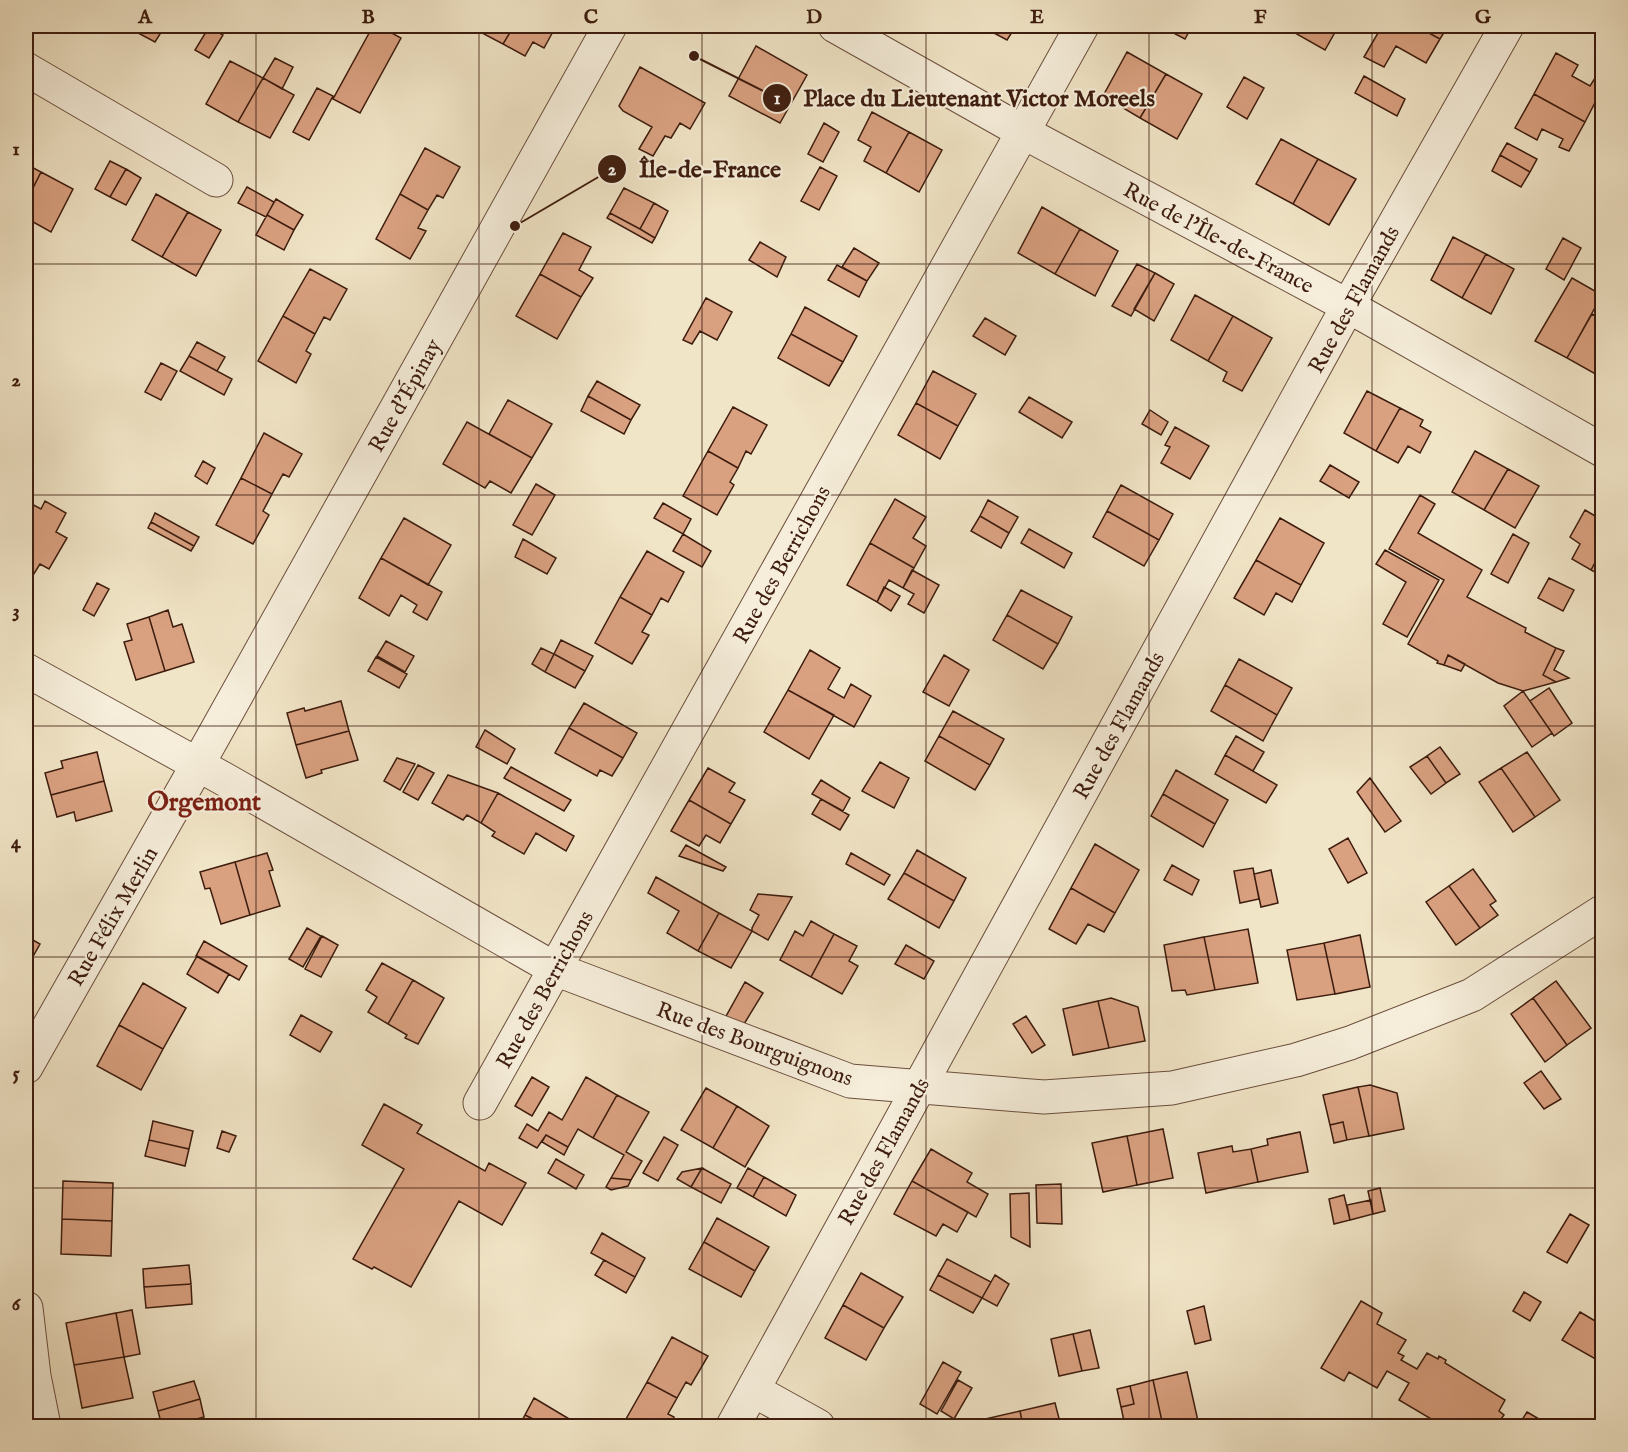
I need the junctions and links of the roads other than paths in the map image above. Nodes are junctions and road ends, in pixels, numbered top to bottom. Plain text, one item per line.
1 (610, 26) edge
2 (834, 26) edge
3 (1082, 26) edge
4 (1507, 26) edge
5 (26, 69) edge
6 (1023, 132) junction
7 (216, 180) dead end
8 (1348, 306) junction
9 (1602, 450) edge
10 (26, 670) edge
11 (198, 764) junction
12 (1602, 912) edge
13 (555, 969) junction
14 (26, 1067) edge
15 (918, 1086) junction
16 (480, 1103) dead end
17 (26, 1308) edge
18 (753, 1390) junction
19 (44, 1426) edge
20 (733, 1426) edge
21 (818, 1426) edge

1 - 11 street, Rue d'Épinay
2 - 6 street, Rue de l'Île-de-France
3 - 6 street, Rue des Berrichons
4 - 8 street, Rue des Flamands
5 - 7 street
6 - 8 street, Rue de l'Île-de-France
6 - 13 street, Rue des Berrichons
8 - 9 street, Rue de l'Île-de-France
8 - 15 street, Rue des Flamands
10 - 11 street, Rue des Bourguignons
11 - 13 street, Rue des Bourguignons
11 - 14 street, Rue Félix Merlin
12 - 15 street, Rue des Bourguignons
13 - 15 street, Rue des Bourguignons
13 - 16 street, Rue des Berrichons
15 - 18 street, Rue des Flamands
17 - 19 street
18 - 20 street, Rue des Flamands
18 - 21 street

